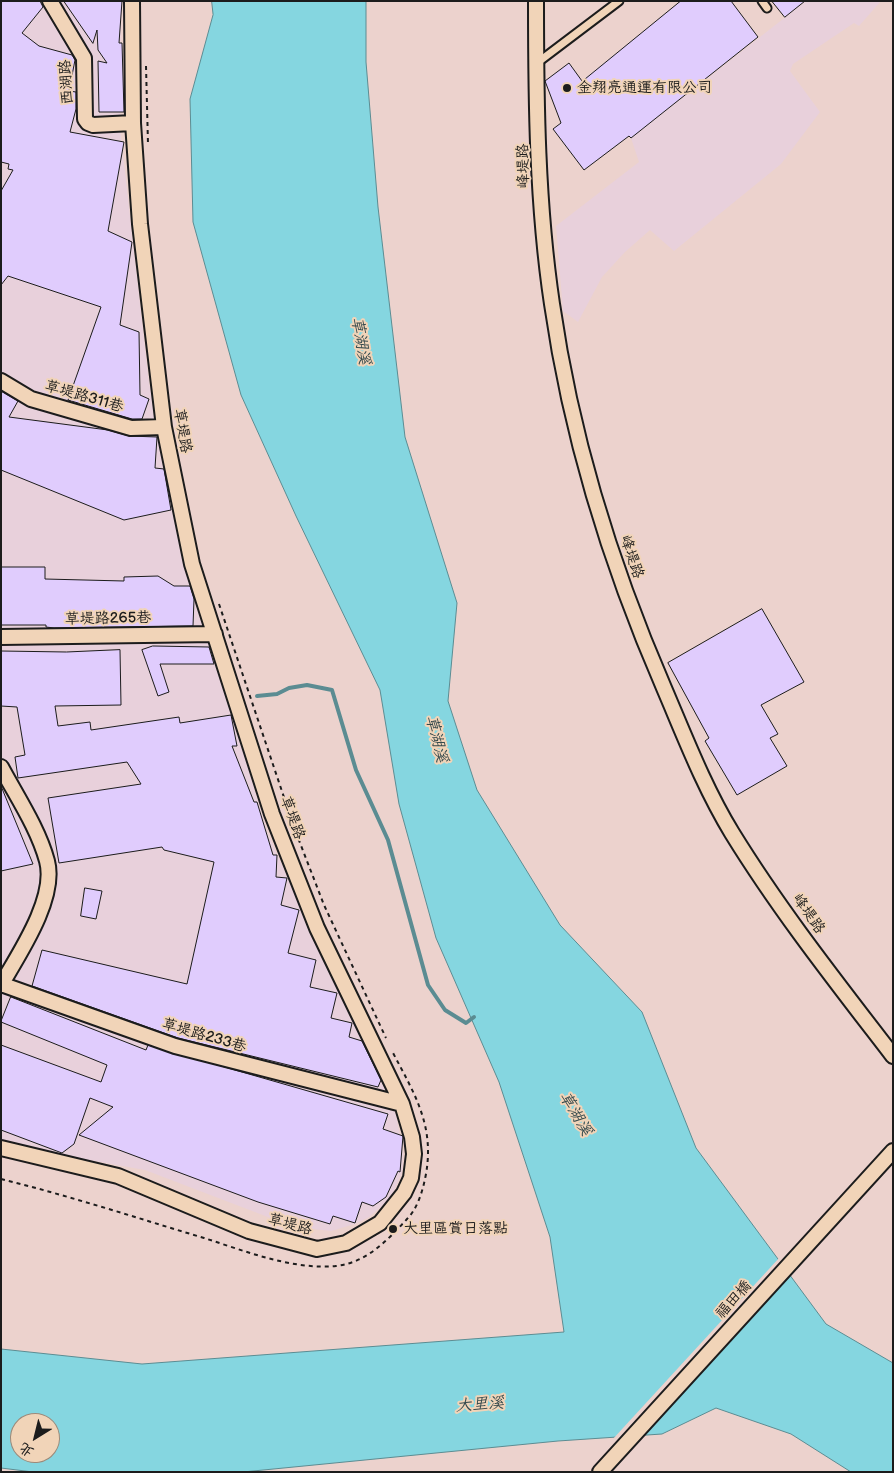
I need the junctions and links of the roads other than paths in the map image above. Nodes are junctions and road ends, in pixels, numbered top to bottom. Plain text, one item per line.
1 (50, 1) edge
2 (132, 1) edge
3 (536, 1) edge
4 (619, 1) edge
5 (762, 1) edge
6 (767, 8) dead end
7 (537, 63) junction
8 (133, 124) junction
9 (1, 380) edge
10 (164, 427) junction
11 (215, 634) junction
12 (1, 637) edge
13 (1, 768) edge
14 (1, 984) edge
15 (893, 1056) edge
16 (402, 1104) junction
17 (1, 1148) edge
18 (893, 1151) edge
19 (600, 1472) edge

1 - 8 street, 西湖路
2 - 8 street, 草堤路
3 - 7 street, 峰堤路
4 - 7 lane
5 - 6 lane
7 - 15 street, 峰堤路
8 - 10 street, 草堤路
9 - 10 street, 草堤路311巷
10 - 11 street, 草堤路
11 - 12 street, 草堤路265巷
11 - 16 street, 草堤路
13 - 14 street
14 - 16 street, 草堤路233巷
16 - 17 street, 草堤路
18 - 19 street, 福田橋

